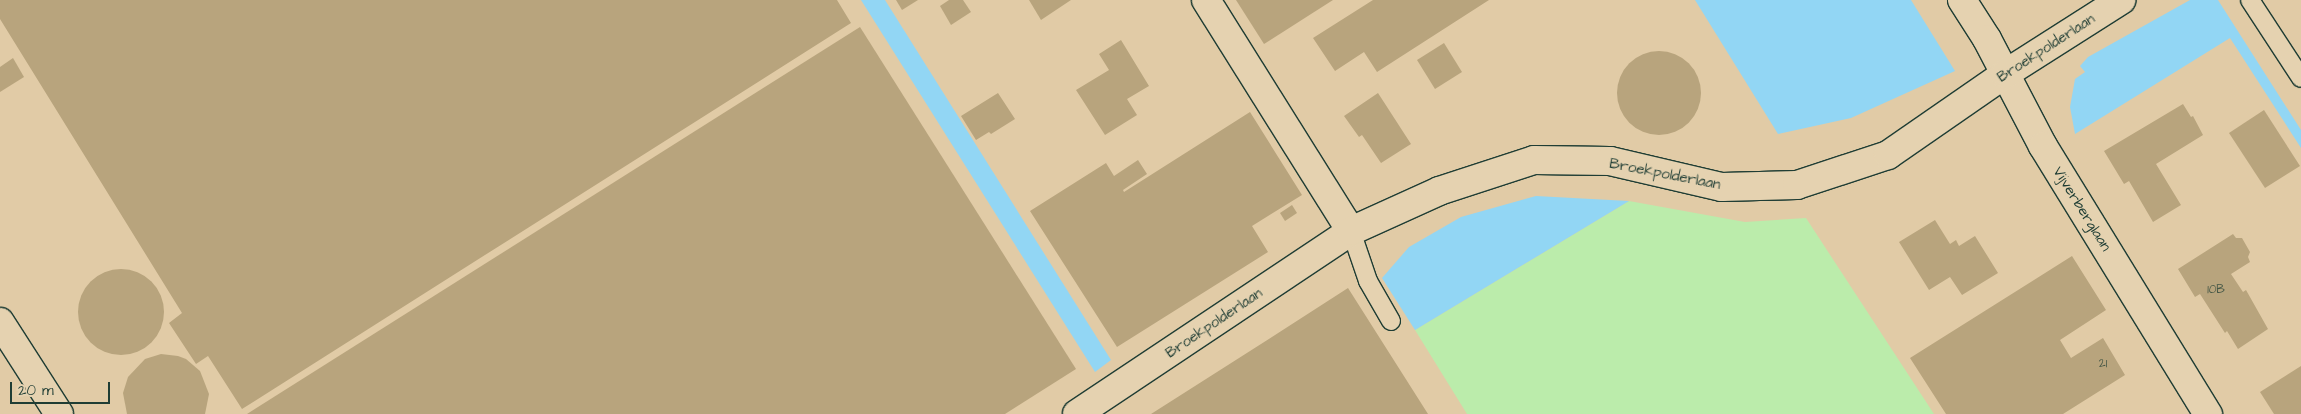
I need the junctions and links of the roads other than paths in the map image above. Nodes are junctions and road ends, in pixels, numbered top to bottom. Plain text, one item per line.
1 (1206, 0) edge
2 (1962, 0) edge
3 (2121, 0) edge
4 (2250, 0) edge
5 (2005, 74) junction
6 (2301, 78) edge
7 (1351, 231) junction
8 (1391, 321) dead end
9 (0, 322) edge
10 (59, 414) edge
11 (1078, 414) edge
12 (2208, 414) edge

1 - 7 street
2 - 5 street, Vijverberglaan
3 - 5 street, Broekpolderlaan
4 - 6 lane
5 - 7 street, Broekpolderlaan
5 - 12 street, Vijverberglaan
7 - 8 lane
7 - 11 street, Broekpolderlaan
9 - 10 street

